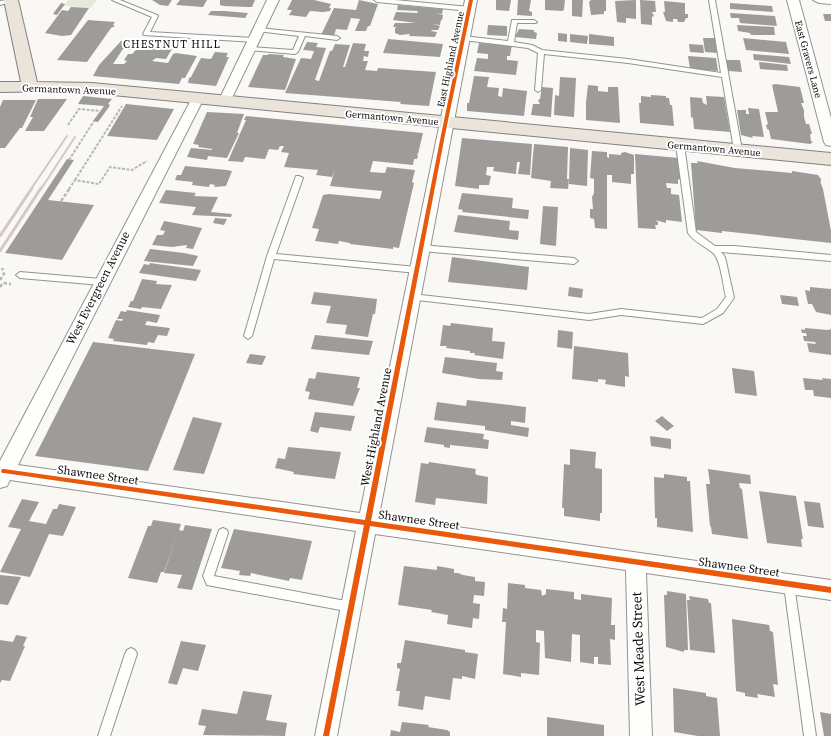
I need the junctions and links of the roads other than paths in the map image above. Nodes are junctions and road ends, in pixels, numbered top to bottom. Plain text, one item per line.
1 (116, 0) edge
2 (273, 0) edge
3 (377, 0) edge
4 (712, 0) edge
5 (793, 0) edge
6 (819, 0) edge
7 (7, 1) edge
8 (831, 1) edge
9 (471, 4) edge
10 (534, 22) dead end
11 (303, 34) junction
12 (337, 38) dead end
13 (463, 38) junction
14 (254, 39) junction
15 (511, 42) junction
16 (541, 52) junction
17 (725, 75) junction
18 (0, 87) edge
19 (30, 87) junction
20 (538, 90) dead end
21 (198, 98) junction
22 (225, 100) junction
23 (446, 122) junction
24 (831, 142) edge
25 (680, 145) junction
26 (738, 150) junction
27 (831, 159) edge
28 (300, 178) dead end
29 (421, 248) junction
30 (714, 249) junction
31 (272, 256) junction
32 (831, 258) edge
33 (574, 261) dead end
34 (417, 270) junction
35 (20, 275) dead end
36 (102, 282) junction
37 (412, 297) junction
38 (248, 336) dead end
39 (2, 475) edge
40 (368, 523) junction
41 (223, 533) dead end
42 (636, 563) junction
43 (790, 585) junction
44 (831, 590) edge
45 (351, 607) junction
46 (131, 654) dead end
47 (104, 736) edge
48 (326, 736) edge
49 (641, 736) edge
50 (810, 736) edge

1 - 14 lane
2 - 14 street
3 - 9 lane
4 - 17 lane
5 - 24 street, East Gravers Lane
6 - 8 street
7 - 19 main road
9 - 13 street, East Highland Avenue
10 - 15 lane
11 - 12 lane
11 - 14 lane
11 - 14 lane
13 - 15 lane
13 - 23 street, East Highland Avenue
14 - 22 street
15 - 16 lane
16 - 17 lane
16 - 20 lane
17 - 26 lane
18 - 19 main road, Germantown Avenue
19 - 21 main road, Germantown Avenue
21 - 22 main road, Germantown Avenue
21 - 36 street, West Evergreen Avenue
22 - 23 main road, Germantown Avenue
23 - 25 main road, Germantown Avenue
23 - 29 street, West Highland Avenue
25 - 26 main road, Germantown Avenue
25 - 30 lane
26 - 27 main road, Germantown Avenue
28 - 31 lane
29 - 33 lane
29 - 34 street, West Highland Avenue
30 - 32 lane
30 - 37 lane
31 - 34 lane
31 - 38 lane
34 - 37 street, West Highland Avenue
35 - 36 lane
36 - 39 street, West Evergreen Avenue
37 - 40 street, West Highland Avenue
39 - 40 street, Shawnee Street
40 - 42 street, Shawnee Street
40 - 45 street, West Highland Avenue
41 - 45 lane
42 - 43 street, Shawnee Street
42 - 49 street, West Meade Street
43 - 44 street, Shawnee Street
43 - 50 lane
45 - 48 street, West Highland Avenue
46 - 47 lane

